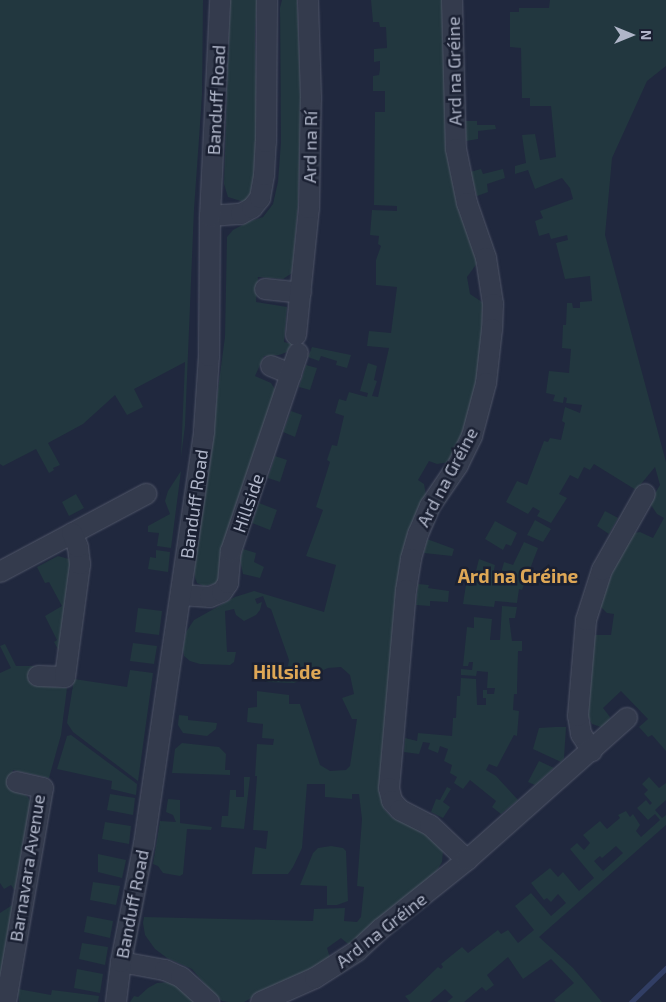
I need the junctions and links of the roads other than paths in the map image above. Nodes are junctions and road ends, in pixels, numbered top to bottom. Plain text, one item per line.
1 (220, 0) edge
2 (267, 0) edge
3 (308, 0) edge
4 (452, 0) edge
5 (210, 216) junction
6 (265, 289) dead end
7 (301, 293) junction
8 (297, 344) joint
9 (271, 366) dead end
10 (291, 374) junction
11 (146, 494) dead end
12 (644, 494) dead end
13 (72, 533) junction
14 (0, 572) edge
15 (182, 595) junction
16 (38, 676) dead end
17 (627, 718) dead end
18 (592, 751) junction
19 (17, 782) dead end
20 (467, 860) junction
21 (121, 962) junction
22 (6, 1002) edge
23 (116, 1002) edge
24 (209, 1002) edge
25 (261, 1002) edge

1 - 5 street, Banduff Road
2 - 5 street
3 - 7 street, Ard na Rí
4 - 20 street, Ard na Gréine
5 - 15 street, Banduff Road
6 - 7 street
7 - 8 street, Ard na Rí
8 - 10 street, Hillside
9 - 10 street
10 - 15 street, Hillside
11 - 13 street
12 - 18 street
13 - 14 street
13 - 16 street
15 - 21 street, Banduff Road
17 - 18 street, Ard na Gréine
18 - 20 street, Ard na Gréine
19 - 22 street, Barnavara Avenue
20 - 25 street, Ard na Gréine
21 - 23 street, Banduff Road
21 - 24 street

